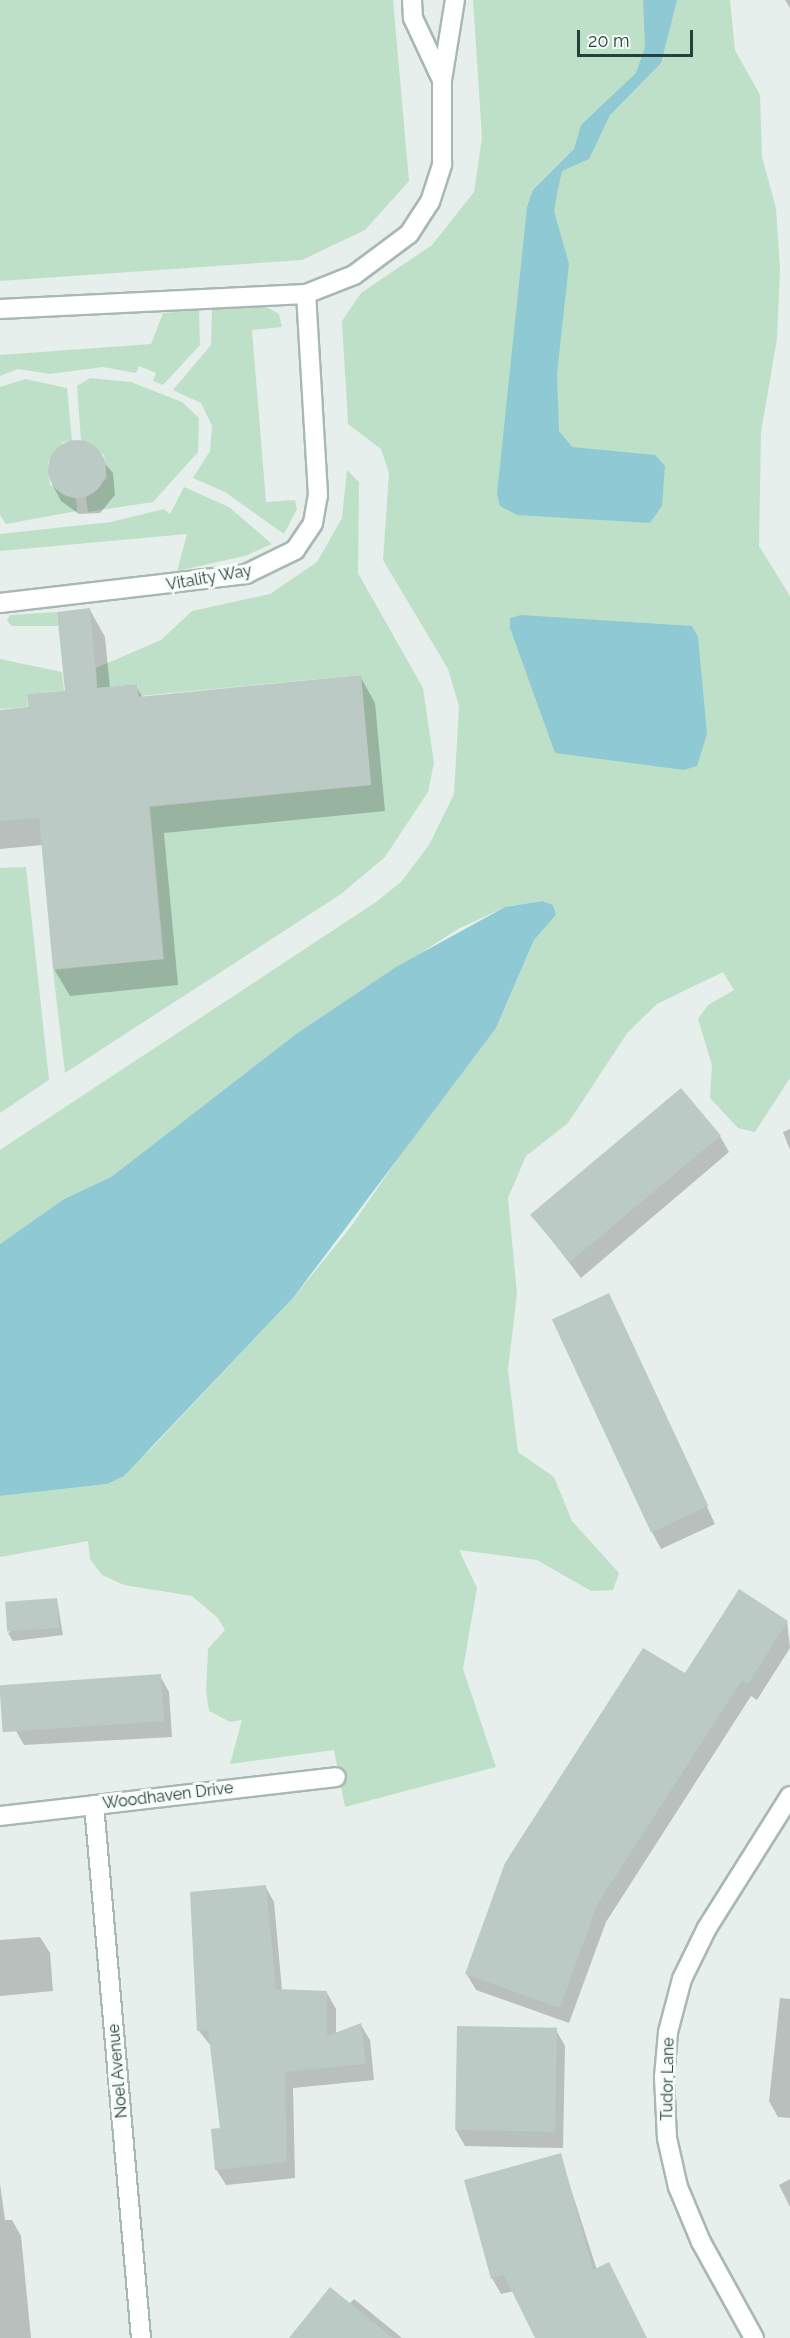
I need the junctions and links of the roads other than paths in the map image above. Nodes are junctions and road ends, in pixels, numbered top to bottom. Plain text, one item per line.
1 (412, 0) edge
2 (455, 0) edge
3 (442, 80) junction
4 (306, 294) junction
5 (0, 309) edge
6 (0, 603) edge
7 (336, 1776) dead end
8 (790, 1796) edge
9 (94, 1805) junction
10 (0, 1816) edge
11 (141, 2338) edge
12 (754, 2338) edge

1 - 3 street
2 - 3 street
3 - 4 street
4 - 5 street
4 - 6 street, Vitality Way
7 - 9 street, Woodhaven Drive
8 - 12 street, Tudor Lane
9 - 10 street, Woodhaven Drive
9 - 11 street, Noel Avenue

